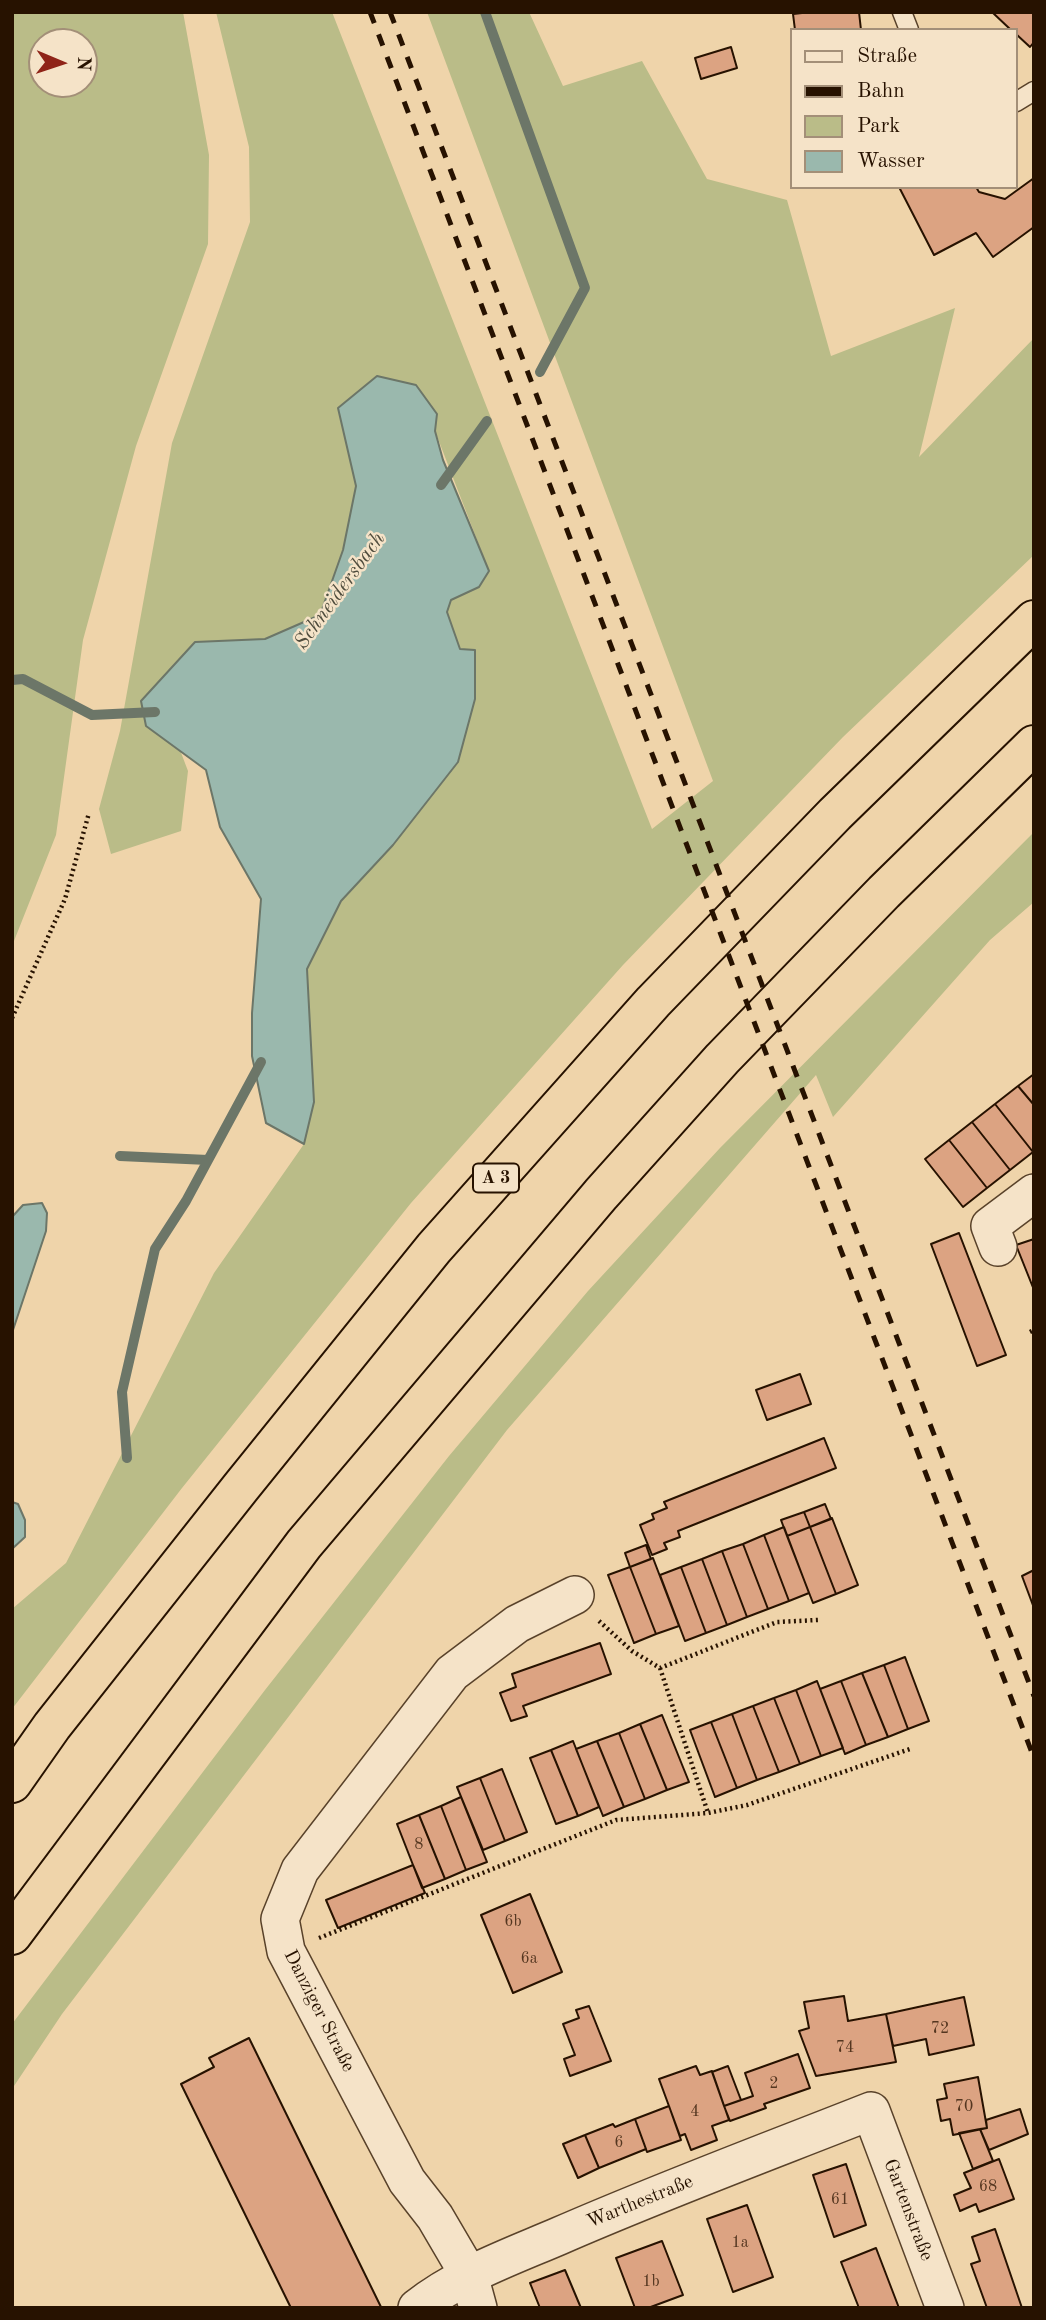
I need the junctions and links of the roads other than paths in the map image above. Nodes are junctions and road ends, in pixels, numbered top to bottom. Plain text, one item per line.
1 (1034, 92) edge
2 (1018, 101) edge
3 (1034, 620) edge
4 (1034, 745) edge
5 (1034, 1193) edge
6 (998, 1247) dead end
7 (575, 1595) road end
8 (12, 1783) edge
9 (12, 1935) edge
10 (871, 2112) joint
11 (473, 2291) edge
12 (417, 2308) edge
13 (945, 2308) edge

1 - 2 lane
3 - 8 highway, A 3
4 - 9 highway
5 - 6 street
7 - 11 street, Danziger Straße
10 - 11 street, Warthestraße
10 - 13 street, Gartenstraße
11 - 12 street, Warthestraße

